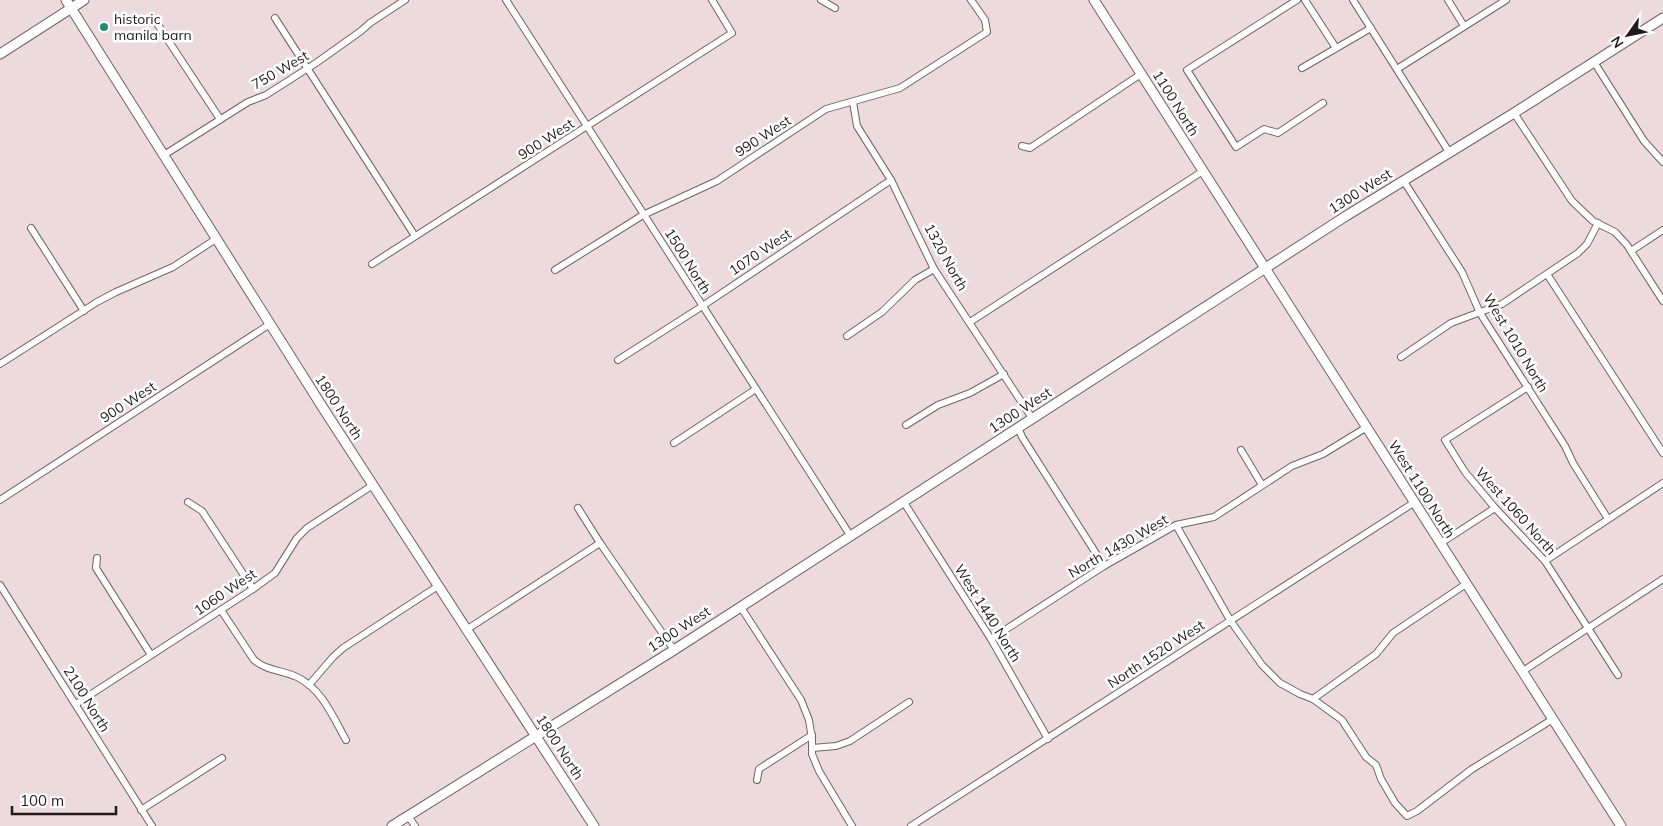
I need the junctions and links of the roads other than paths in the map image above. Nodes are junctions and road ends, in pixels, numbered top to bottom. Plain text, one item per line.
1 (84, 0) edge
2 (405, 0) edge
3 (506, 0) edge
4 (712, 0) edge
5 (821, 0) edge
6 (971, 0) edge
7 (1094, 0) edge
8 (1297, 0) edge
9 (1305, 0) edge
10 (1353, 0) edge
11 (1448, 0) edge
12 (1506, 0) edge
13 (396, 2) edge
14 (69, 4) edge
15 (835, 8) dead end
16 (275, 18) dead end
17 (1663, 18) edge
18 (158, 25) dead end
19 (1464, 26) junction
20 (1371, 28) junction
21 (1336, 48) junction
22 (0, 54) edge
23 (1594, 62) junction
24 (308, 68) junction
25 (1302, 68) dead end
26 (1396, 69) junction
27 (1141, 74) junction
28 (853, 102) junction
29 (1322, 103) dead end
30 (1514, 113) junction
31 (220, 119) junction
32 (586, 128) junction
33 (1022, 146) dead end
34 (1449, 152) junction
35 (164, 155) junction
36 (1663, 162) edge
37 (1203, 171) junction
38 (891, 180) junction
39 (1403, 180) junction
40 (643, 215) junction
41 (1235, 221) joint
42 (1598, 223) junction
43 (31, 228) dead end
44 (1663, 230) edge
45 (415, 236) junction
46 (216, 239) junction
47 (1630, 251) junction
48 (372, 264) dead end
49 (934, 268) junction
50 (1265, 269) junction
51 (555, 270) dead end
52 (1547, 274) junction
53 (1663, 301) edge
54 (702, 306) junction
55 (84, 311) junction
56 (1480, 313) junction
57 (970, 322) junction
58 (270, 324) junction
59 (847, 336) dead end
60 (1401, 357) dead end
61 (618, 360) dead end
62 (0, 364) edge
63 (1004, 374) junction
64 (1528, 387) junction
65 (756, 389) junction
66 (1032, 418) junction
67 (906, 424) dead end
68 (1018, 427) junction
69 (1366, 427) junction
70 (674, 443) dead end
71 (1241, 450) dead end
72 (1663, 453) edge
73 (1663, 483) edge
74 (373, 485) junction
75 (1262, 485) junction
76 (0, 500) edge
77 (904, 501) junction
78 (188, 502) dead end
79 (1415, 502) junction
80 (578, 508) dead end
81 (1495, 508) junction
82 (1608, 519) junction
83 (1176, 525) junction
84 (850, 535) junction
85 (600, 543) junction
86 (1441, 543) junction
87 (97, 558) dead end
88 (1545, 561) junction
89 (1104, 566) junction
90 (1663, 579) edge
91 (1466, 584) junction
92 (0, 586) edge
93 (438, 586) junction
94 (253, 589) junction
95 (740, 606) junction
96 (221, 610) junction
97 (1230, 620) junction
98 (1588, 628) junction
99 (466, 630) junction
100 (990, 639) junction
101 (674, 650) junction
102 (152, 655) junction
103 (1523, 671) junction
104 (1618, 675) dead end
105 (309, 685) junction
106 (1313, 699) junction
107 (909, 702) dead end
108 (76, 704) junction
109 (1553, 719) junction
110 (812, 735) junction
111 (536, 736) junction
112 (1048, 739) junction
113 (346, 740) dead end
114 (812, 748) junction
115 (222, 758) dead end
116 (757, 780) dead end
117 (141, 810) junction
118 (408, 816) junction
119 (152, 826) edge
120 (392, 826) edge
121 (415, 826) edge
122 (594, 826) edge
123 (852, 826) edge
124 (911, 826) edge
125 (1621, 826) edge

1 - 14 street
2 - 13 street, 750 West
3 - 32 street, 1500 North
4 - 32 street, 900 West
5 - 15 street
6 - 28 street, 990 West
7 - 27 street, 1100 North
8 - 29 street
9 - 21 street
10 - 20 street
11 - 19 street
12 - 19 street
13 - 24 street, 750 West
14 - 22 street
14 - 35 street, 1800 North
16 - 24 street
17 - 23 street, 1300 West
18 - 31 street
19 - 26 street
20 - 21 street
20 - 26 street
21 - 25 street
23 - 30 street, 1300 West
23 - 36 street
24 - 31 street, 750 West
24 - 45 street
26 - 34 street
27 - 33 street
27 - 37 street, 1100 North
28 - 38 street, 1320 North
28 - 40 street, 990 West
30 - 34 street, 1300 West
30 - 42 street
31 - 35 street, 750 West
32 - 40 street, 1500 North
32 - 45 street, 900 West
34 - 39 street, 1300 West
35 - 46 street, 1800 North
37 - 41 street, 1100 North
37 - 57 street
38 - 49 street, 1320 North
38 - 54 street, 1070 West
39 - 50 street, 1300 West
39 - 56 street, West 1010 North
40 - 51 street, 990 West
40 - 54 street, 1500 North
41 - 50 street, West 1100 North
42 - 47 street
42 - 52 street
43 - 55 street
44 - 47 street
45 - 48 street, 900 West
46 - 55 street
46 - 58 street, 1800 North
47 - 53 street
49 - 57 street, 1320 North
49 - 59 street
50 - 66 street, 1300 West
50 - 69 street, West 1100 North
52 - 56 street
52 - 72 street
54 - 61 street, 1070 West
54 - 65 street, 1500 North
55 - 62 street
56 - 60 street
56 - 64 street, West 1010 North
57 - 63 street, 1320 North
58 - 74 street, 1800 North
58 - 76 street, 900 West
63 - 66 street, 1320 North
63 - 67 street
64 - 81 street, West 1060 North
64 - 82 street, West 1010 North
65 - 70 street
65 - 84 street, 1500 North
66 - 68 street, 1300 West
68 - 77 street, 1300 West
68 - 89 street
69 - 75 street, North 1430 West
69 - 79 street, West 1100 North
71 - 75 street
73 - 82 street
74 - 93 street, 1800 North
74 - 94 street, 1060 West
75 - 83 street, North 1430 West
77 - 84 street, 1300 West
77 - 100 street, West 1440 North
78 - 94 street
79 - 86 street, West 1100 North
79 - 97 street, North 1520 West
80 - 85 street
81 - 86 street
81 - 88 street, West 1060 North
82 - 88 street
83 - 89 street, North 1430 West
83 - 97 street
84 - 95 street, 1300 West
85 - 99 street
85 - 101 street
86 - 91 street, West 1100 North
87 - 102 street
88 - 98 street, West 1060 North
89 - 100 street, North 1430 West
90 - 98 street
91 - 103 street, West 1100 North
91 - 106 street
92 - 108 street, 2100 North
93 - 99 street, 1800 North
93 - 105 street
94 - 96 street, 1060 West
95 - 101 street, 1300 West
95 - 110 street
96 - 102 street, 1060 West
96 - 105 street
97 - 106 street
97 - 112 street, North 1520 West
98 - 103 street
98 - 104 street, West 1060 North
99 - 111 street, 1800 North
100 - 112 street, West 1440 North
101 - 111 street, 1300 West
102 - 108 street, 1060 West
103 - 109 street, West 1100 North
105 - 113 street
106 - 109 street
107 - 114 street
108 - 117 street, 2100 North
109 - 125 street, West 1100 North
110 - 114 street
110 - 116 street
111 - 118 street, 1300 West
111 - 122 street, 1800 North
112 - 124 street, North 1520 West
114 - 123 street
115 - 117 street
117 - 119 street, 2100 North
118 - 120 street, 1300 West
118 - 121 street

